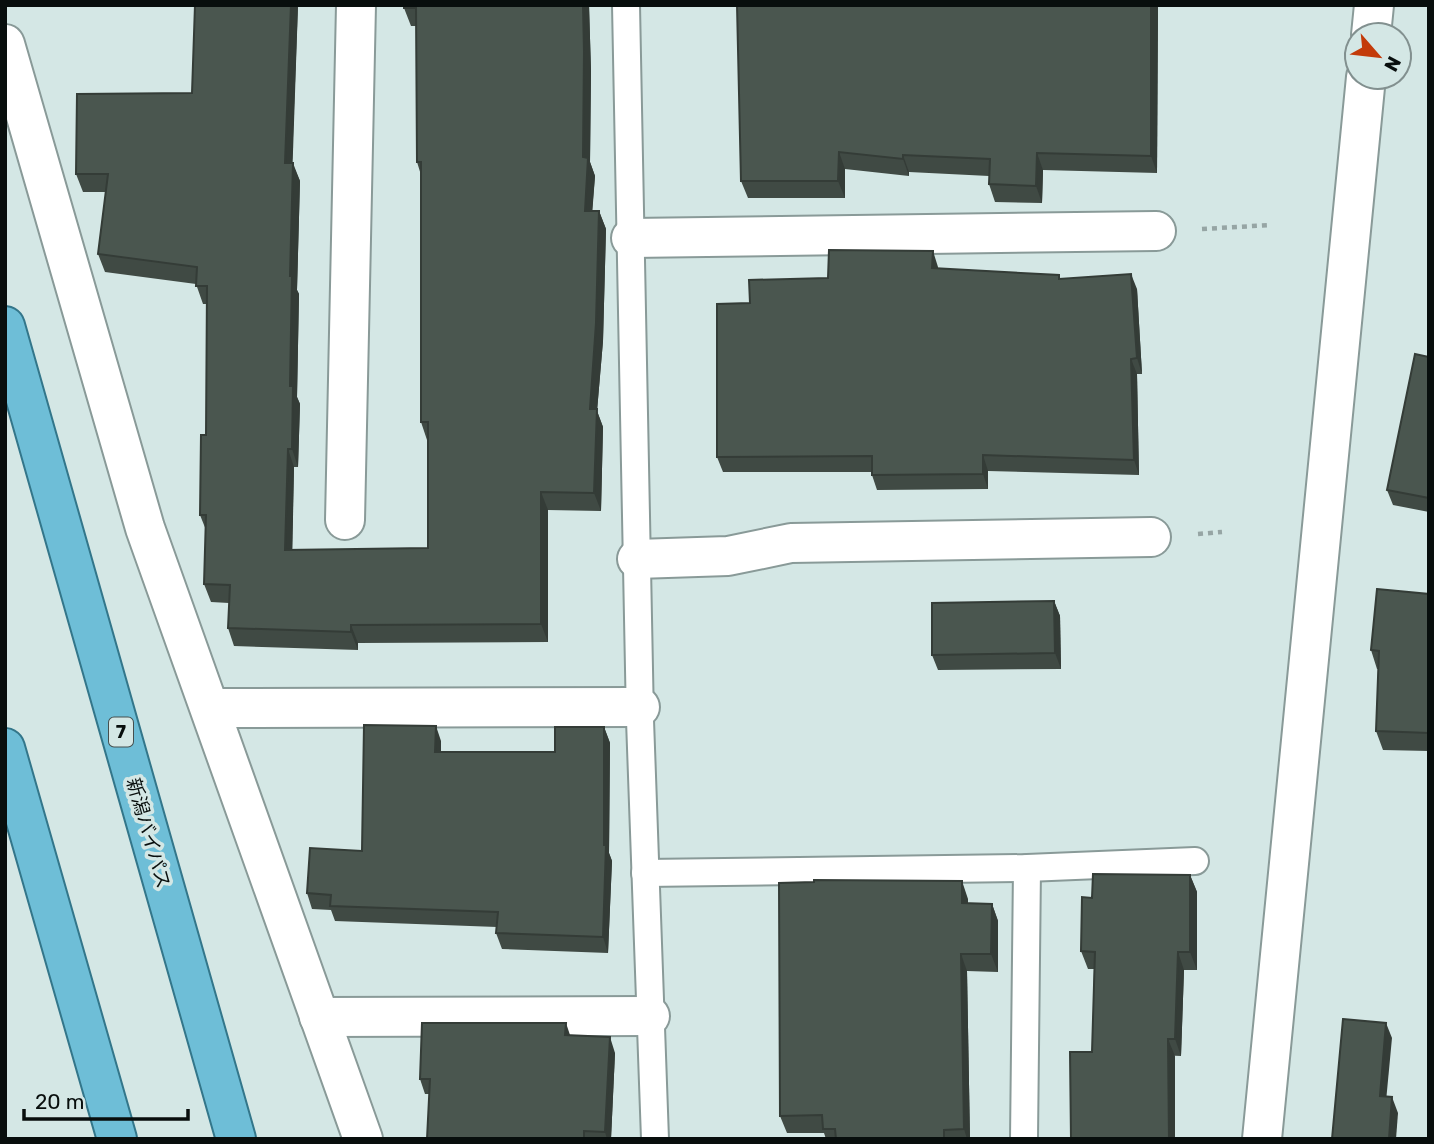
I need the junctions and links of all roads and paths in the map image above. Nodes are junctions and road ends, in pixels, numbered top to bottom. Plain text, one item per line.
1 (356, 5) edge
2 (626, 5) edge
3 (5, 44) edge
4 (1365, 91) edge
5 (1271, 225) dead end
6 (1156, 231) joint
7 (631, 238) junction
8 (5, 326) edge
9 (345, 520) dead end
10 (1151, 537) dead end
11 (638, 559) junction
12 (640, 706) junction
13 (210, 708) junction
14 (5, 748) edge
15 (1195, 861) dead end
16 (1027, 868) junction
17 (645, 873) junction
18 (650, 1016) junction
19 (320, 1017) junction
20 (117, 1139) edge
21 (236, 1139) edge
22 (363, 1139) edge
23 (654, 1139) edge
24 (1024, 1139) edge
25 (1262, 1139) edge

1 - 9 street
2 - 7 lane
3 - 13 street
4 - 25 street
5 - 6 path
6 - 7 street
7 - 11 lane
8 - 21 highway, 新潟バイパス / 7
10 - 11 street
11 - 12 lane
12 - 13 street
12 - 17 lane
13 - 19 street
14 - 20 highway
15 - 16 lane
16 - 17 lane
16 - 24 lane
17 - 18 lane
18 - 19 street
18 - 23 lane
19 - 22 street

